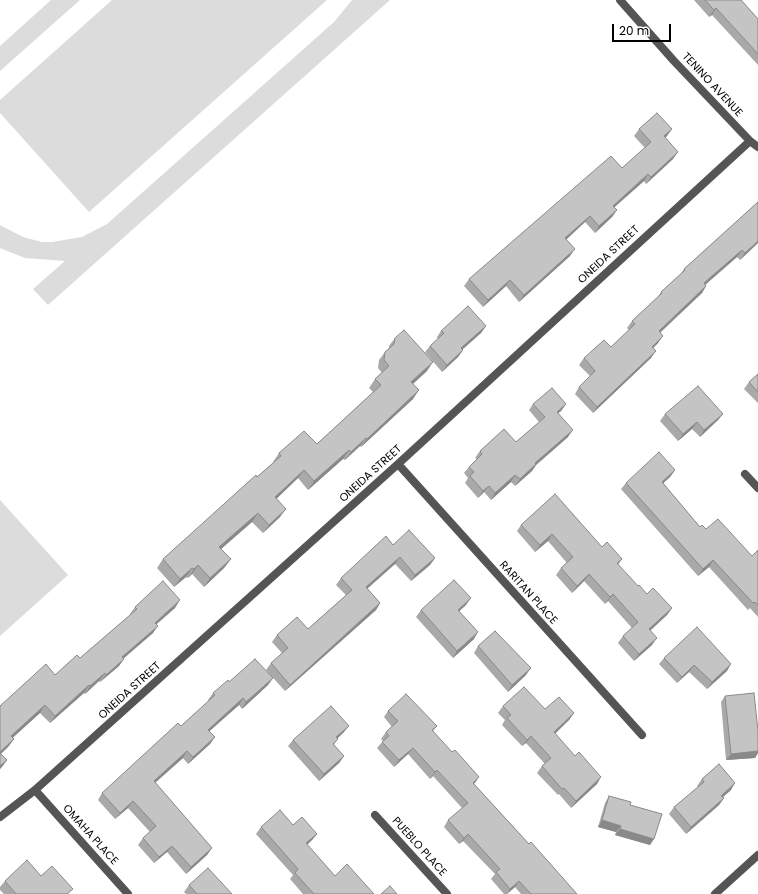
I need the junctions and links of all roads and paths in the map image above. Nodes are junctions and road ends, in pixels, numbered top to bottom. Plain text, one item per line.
1 (620, 0) edge
2 (750, 141) junction
3 (758, 147) edge
4 (398, 464) junction
5 (745, 474) dead end
6 (758, 488) edge
7 (642, 735) dead end
8 (35, 790) junction
9 (375, 815) dead end
10 (0, 817) edge
11 (758, 855) edge
12 (128, 894) edge
13 (446, 894) edge
14 (715, 894) edge

1 - 2 street, TENINO AVENUE
2 - 3 street, TENINO AVENUE
2 - 4 street, ONEIDA STREET
4 - 7 street, RARITAN PLACE
4 - 8 street, ONEIDA STREET
5 - 6 street
8 - 10 street, ONEIDA STREET
8 - 12 street, OMAHA PLACE
9 - 13 street, PUEBLO PLACE
11 - 14 street

